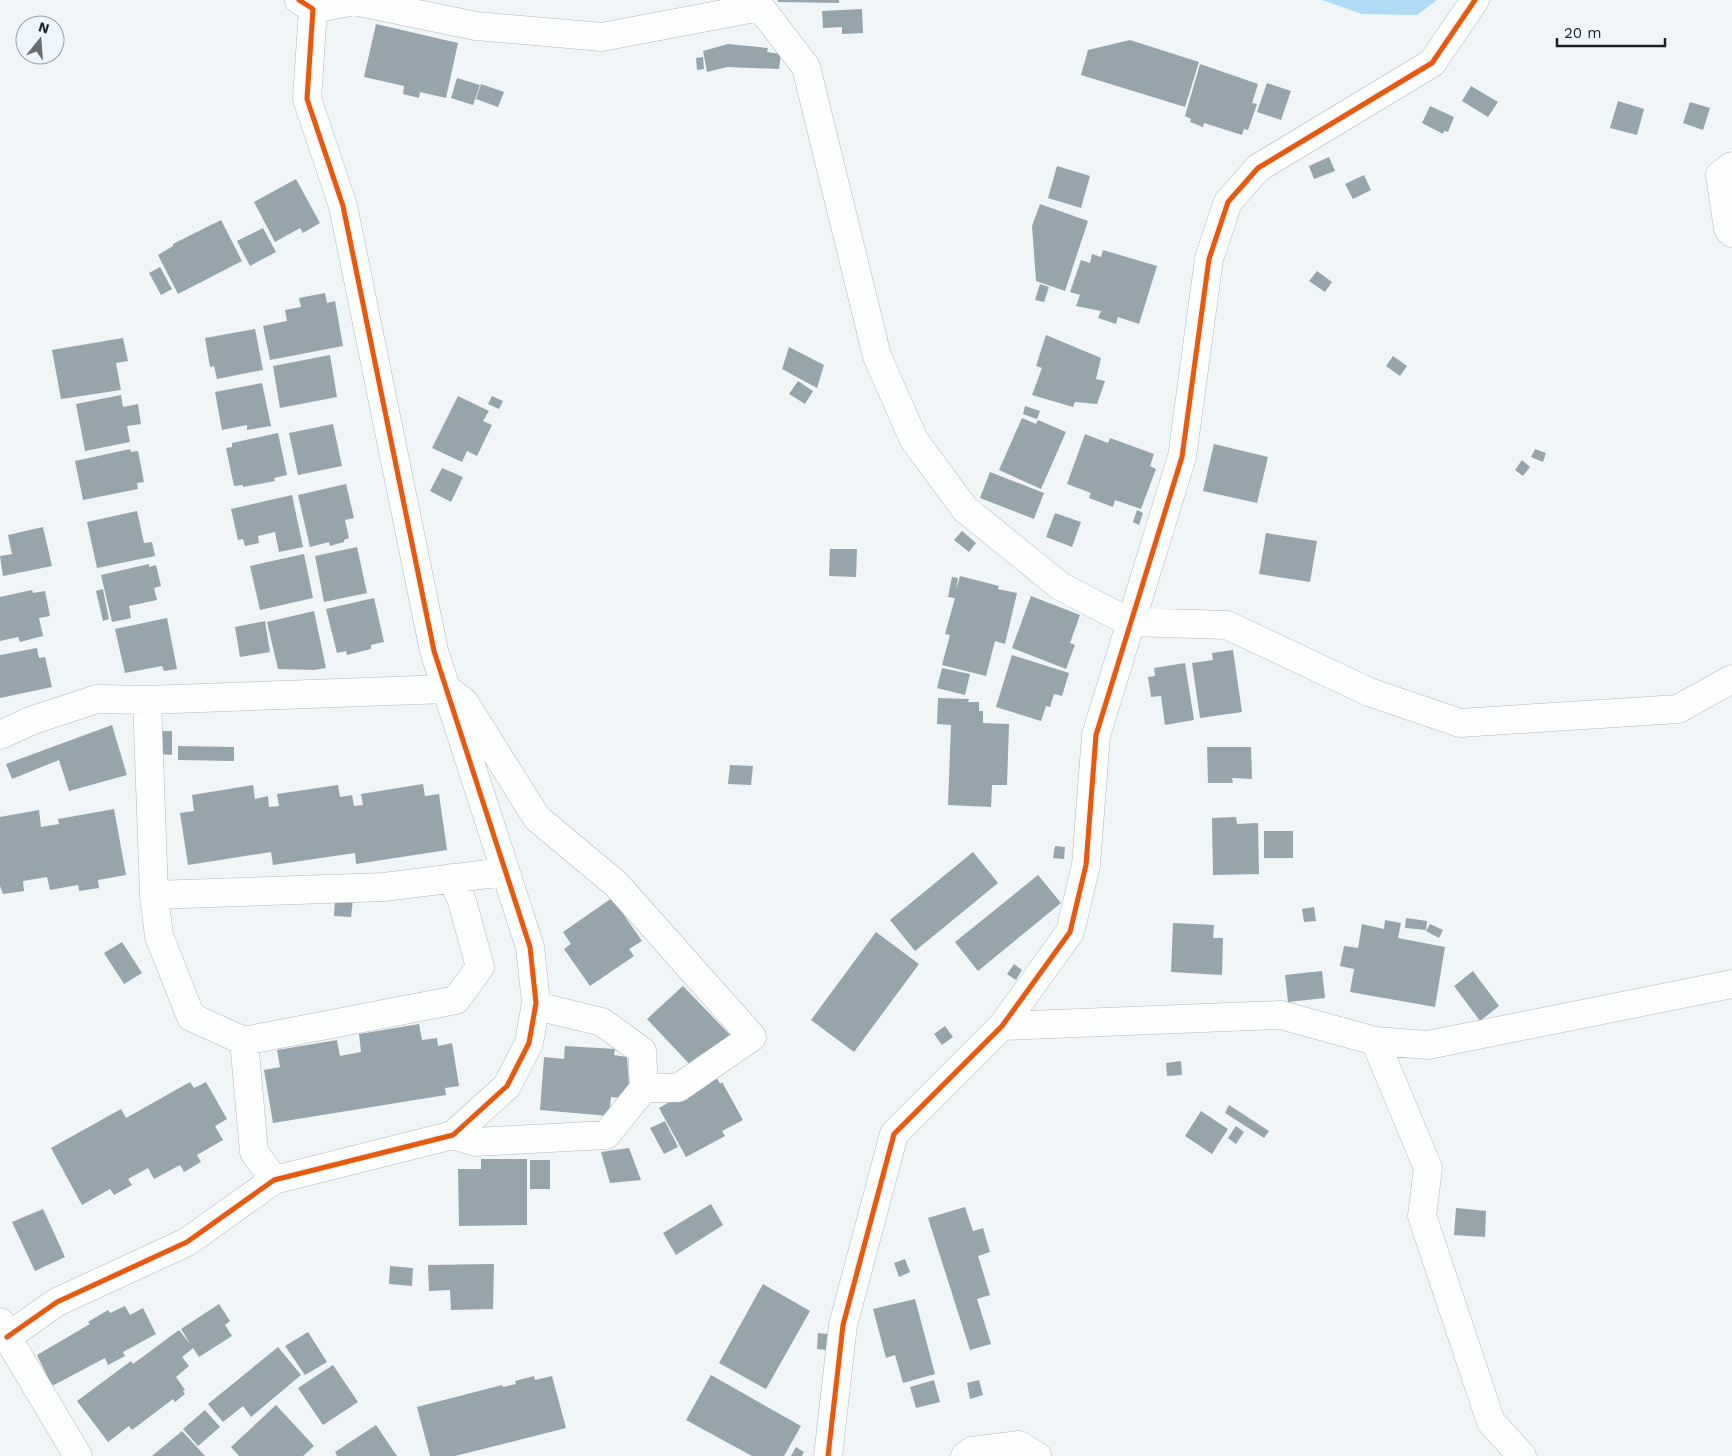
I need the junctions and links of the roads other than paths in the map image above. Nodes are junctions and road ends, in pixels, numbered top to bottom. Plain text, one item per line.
1 (1475, 0) edge
2 (311, 3) edge
3 (759, 3) edge
4 (1732, 166) edge
5 (1732, 233) edge
6 (1129, 622) junction
7 (1732, 679) edge
8 (447, 689) junction
9 (147, 700) junction
10 (0, 735) edge
11 (504, 872) junction
12 (457, 890) junction
13 (154, 895) junction
14 (1732, 984) edge
15 (536, 1006) junction
16 (1002, 1026) junction
17 (244, 1041) junction
18 (1374, 1041) junction
19 (644, 1088) junction
20 (453, 1135) junction
21 (274, 1180) junction
22 (3, 1330) edge
23 (78, 1456) edge
24 (828, 1456) edge
25 (966, 1456) edge
26 (1037, 1456) edge
27 (1522, 1456) edge

1 - 6 street
2 - 3 street
2 - 8 street
3 - 6 street
4 - 5 street
6 - 7 street
6 - 16 street
8 - 9 street
8 - 11 street
8 - 19 street
9 - 10 street
9 - 13 street
11 - 12 street
11 - 15 street
12 - 13 street
12 - 17 street
13 - 17 street
14 - 18 street
15 - 19 street
15 - 20 street
16 - 18 street
16 - 24 street
17 - 21 street
18 - 27 street
19 - 20 street
20 - 21 street
21 - 22 street
22 - 23 street
25 - 26 street

